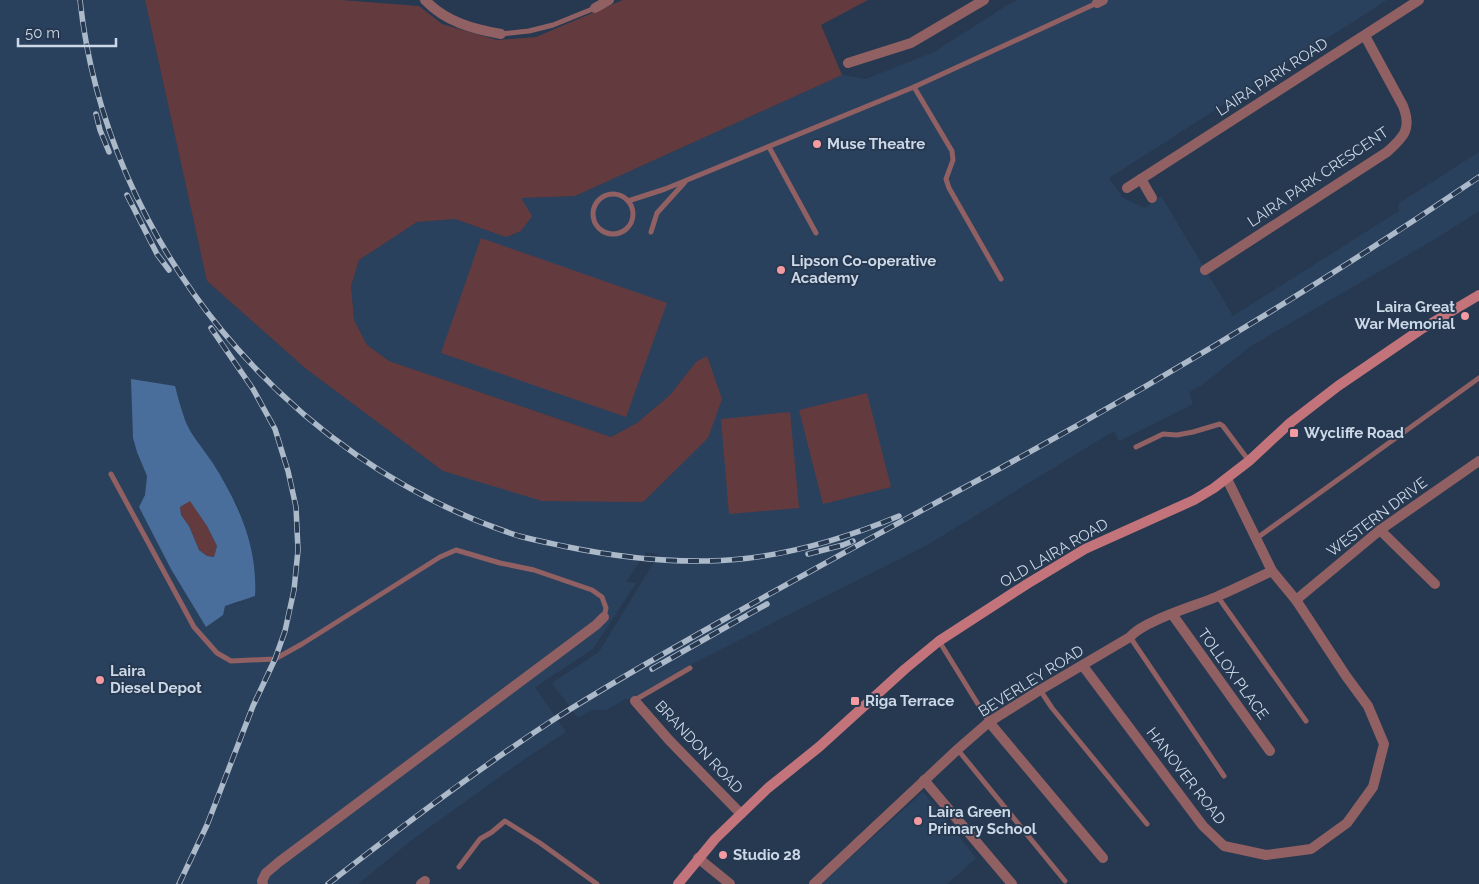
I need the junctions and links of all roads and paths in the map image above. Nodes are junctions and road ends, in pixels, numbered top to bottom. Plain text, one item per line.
1 (425, 0) edge
2 (609, 0) edge
3 (984, 0) edge
4 (1419, 0) edge
5 (1100, 2) edge
6 (595, 8) joint
7 (502, 34) joint
8 (1365, 36) junction
9 (848, 62) dead end
10 (914, 87) junction
11 (769, 147) junction
12 (1140, 179) junction
13 (687, 180) junction
14 (1127, 188) dead end
15 (1152, 198) dead end
16 (628, 201) junction
17 (651, 232) dead end
18 (816, 233) dead end
19 (1205, 270) dead end
20 (1001, 279) dead end
21 (1479, 295) edge
22 (1479, 378) edge
23 (1136, 447) dead end
24 (1248, 461) junction
25 (1479, 461) edge
26 (111, 474) dead end
27 (1227, 479) junction
28 (1380, 530) junction
29 (1256, 538) junction
30 (1272, 571) junction
31 (1435, 584) dead end
32 (1218, 596) junction
33 (1296, 600) junction
34 (1172, 614) junction
35 (604, 617) joint
36 (1130, 638) junction
37 (939, 641) junction
38 (1083, 666) junction
39 (690, 668) dead end
40 (1040, 690) junction
41 (635, 701) joint
42 (1306, 721) dead end
43 (989, 722) junction
44 (958, 749) junction
45 (1270, 751) dead end
46 (1224, 776) dead end
47 (924, 780) junction
48 (741, 814) junction
49 (1147, 824) dead end
50 (698, 858) junction
51 (1102, 858) dead end
52 (459, 867) dead end
53 (1065, 881) dead end
54 (263, 884) edge
55 (597, 884) edge
56 (678, 884) edge
57 (730, 884) edge
58 (814, 884) edge
59 (1012, 884) edge

1 - 7 street
2 - 6 street
3 - 9 street
4 - 8 street, LAIRA PARK ROAD
5 - 10 lane
6 - 7 lane
8 - 12 street, LAIRA PARK ROAD
8 - 19 street, LAIRA PARK CRESCENT
10 - 11 lane
10 - 20 lane
11 - 13 lane
11 - 18 lane
12 - 14 street, LAIRA PARK ROAD
12 - 15 street
13 - 16 lane
13 - 17 lane
16 - 16 lane
21 - 24 main road, OLD LAIRA ROAD
22 - 29 lane
23 - 24 lane
24 - 27 main road, OLD LAIRA ROAD
25 - 28 street, WESTERN DRIVE
26 - 35 lane
27 - 29 street
27 - 37 main road, OLD LAIRA ROAD
28 - 31 street
28 - 33 street, WESTERN DRIVE
29 - 30 street
30 - 32 street, BEVERLEY ROAD
30 - 33 street
32 - 34 street, BEVERLEY ROAD
32 - 42 lane
33 - 38 street, HANOVER ROAD
34 - 36 street, BEVERLEY ROAD
34 - 45 street, TOLLOX PLACE
35 - 54 street
36 - 38 street, BEVERLEY ROAD
36 - 46 lane
37 - 43 lane
37 - 48 main road, OLD LAIRA ROAD
38 - 40 street, BEVERLEY ROAD
39 - 41 lane
40 - 43 street, BEVERLEY ROAD
40 - 49 lane
41 - 48 street, BRANDON ROAD
43 - 44 street, BEVERLEY ROAD
43 - 51 street
44 - 47 street, BEVERLEY ROAD
44 - 53 lane
47 - 58 street, BEVERLEY ROAD
47 - 59 street
48 - 50 main road, OLD LAIRA ROAD
50 - 56 main road, OLD LAIRA ROAD
50 - 57 street
52 - 55 lane

